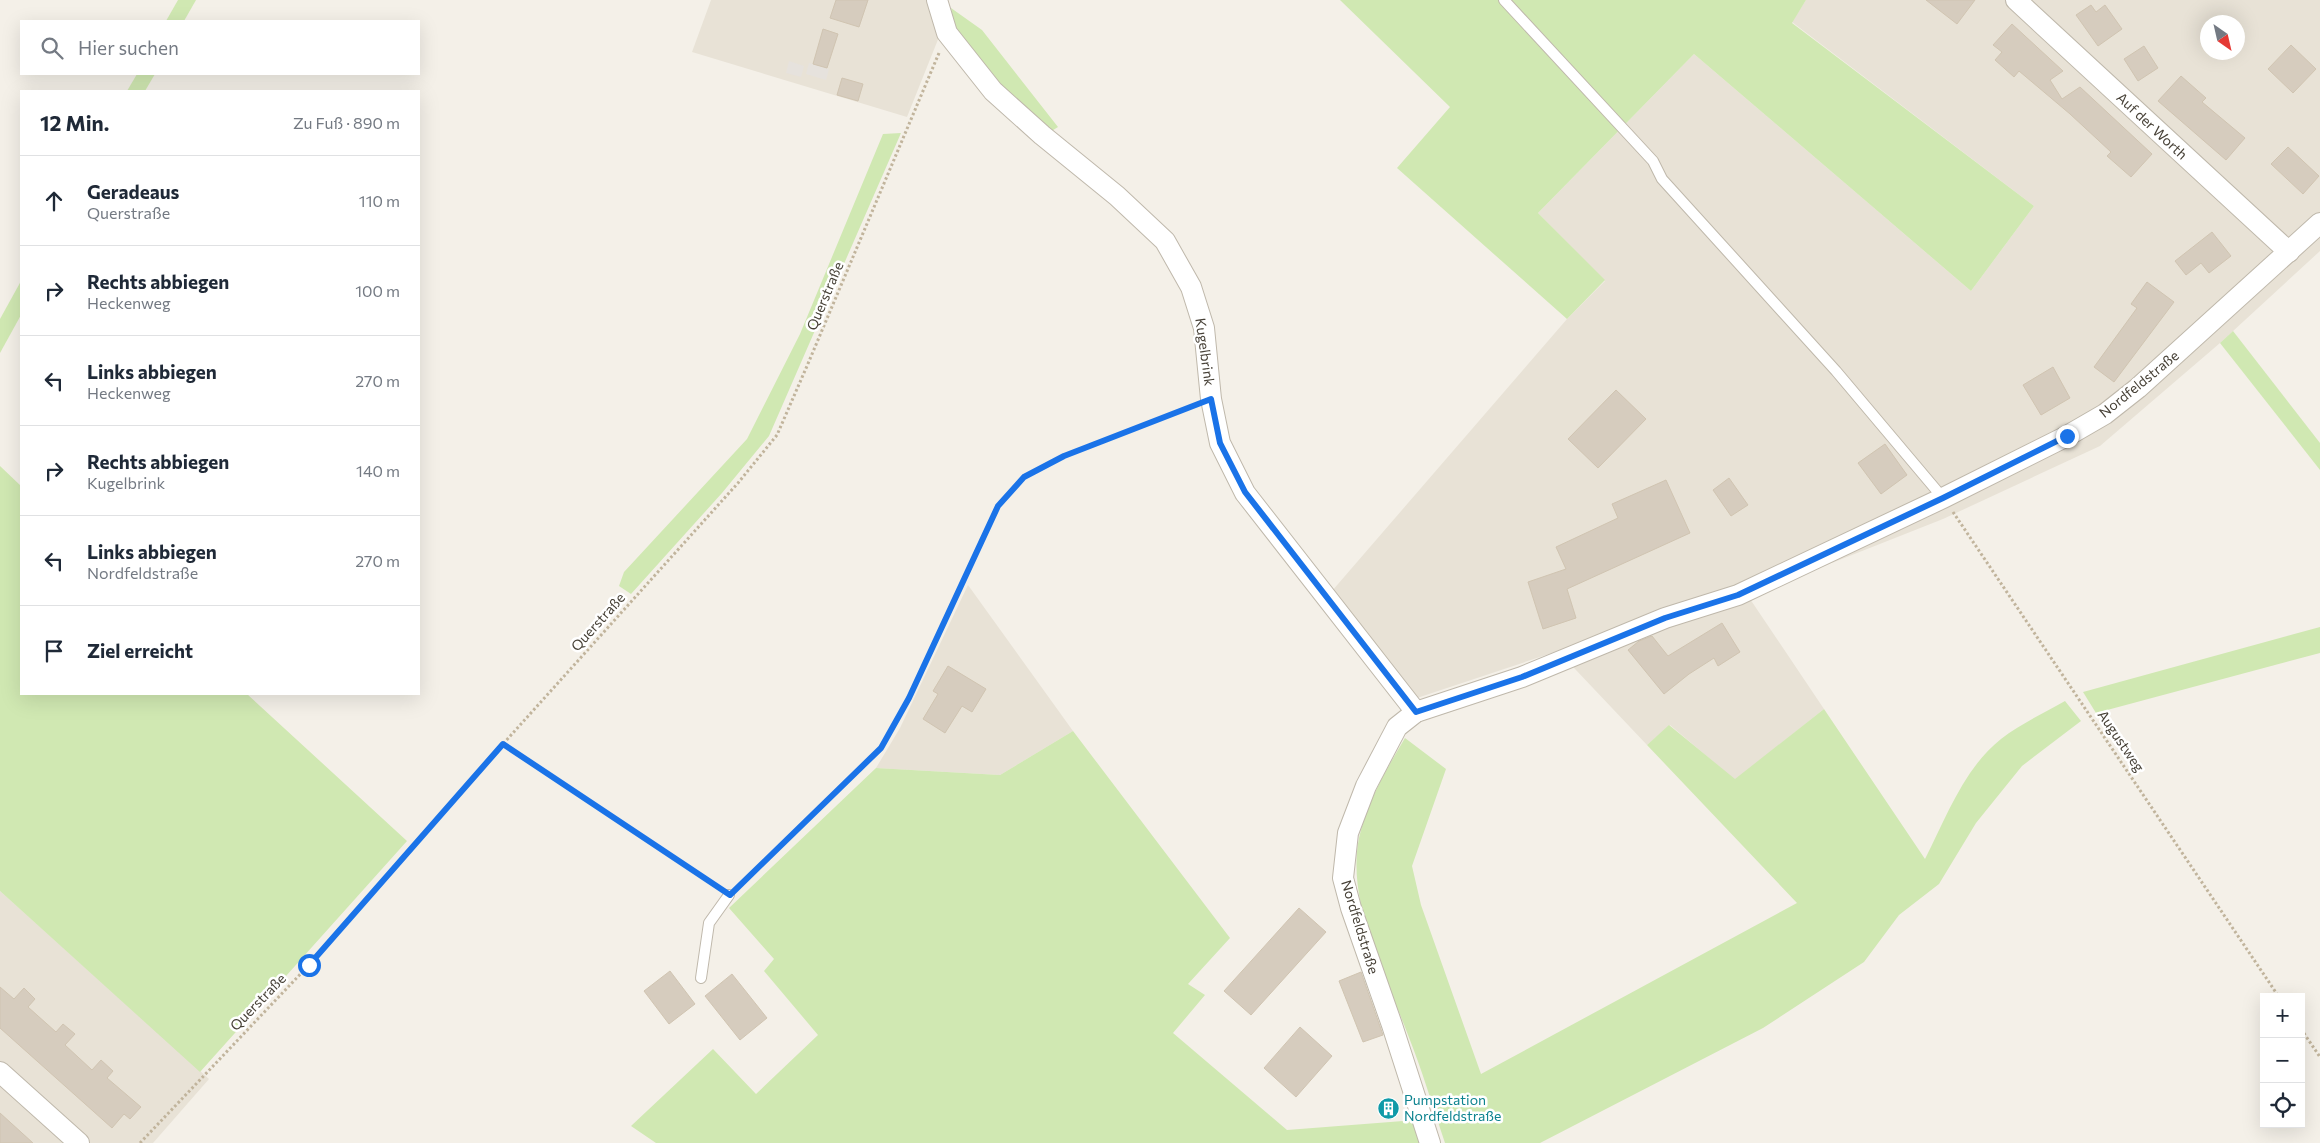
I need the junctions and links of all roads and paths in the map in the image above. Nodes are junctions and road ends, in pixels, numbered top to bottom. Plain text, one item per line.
1 (937, 0) edge
2 (1504, 0) edge
3 (2016, 0) edge
4 (947, 34) junction
5 (2320, 223) edge
6 (2289, 252) junction
7 (1211, 399) junction
8 (1943, 498) junction
9 (1416, 712) junction
10 (503, 744) junction
11 (730, 895) junction
12 (701, 978) dead end
13 (2276, 993) edge
14 (2305, 1035) edge
15 (2320, 1057) edge
16 (0, 1072) edge
17 (79, 1143) edge
18 (140, 1143) edge
19 (1430, 1143) edge

1 - 4 street, Kugelbrink
2 - 8 lane
3 - 6 street, Auf der Worth
4 - 7 street, Kugelbrink
4 - 10 path, Querstraße
5 - 6 street, Nordfeldstraße
6 - 8 street, Nordfeldstraße
7 - 9 street, Kugelbrink
7 - 11 path
8 - 9 street, Nordfeldstraße
8 - 13 path, Augustweg
9 - 19 street, Nordfeldstraße
10 - 11 path
10 - 18 path, Querstraße
11 - 12 lane
14 - 15 path
16 - 17 street

